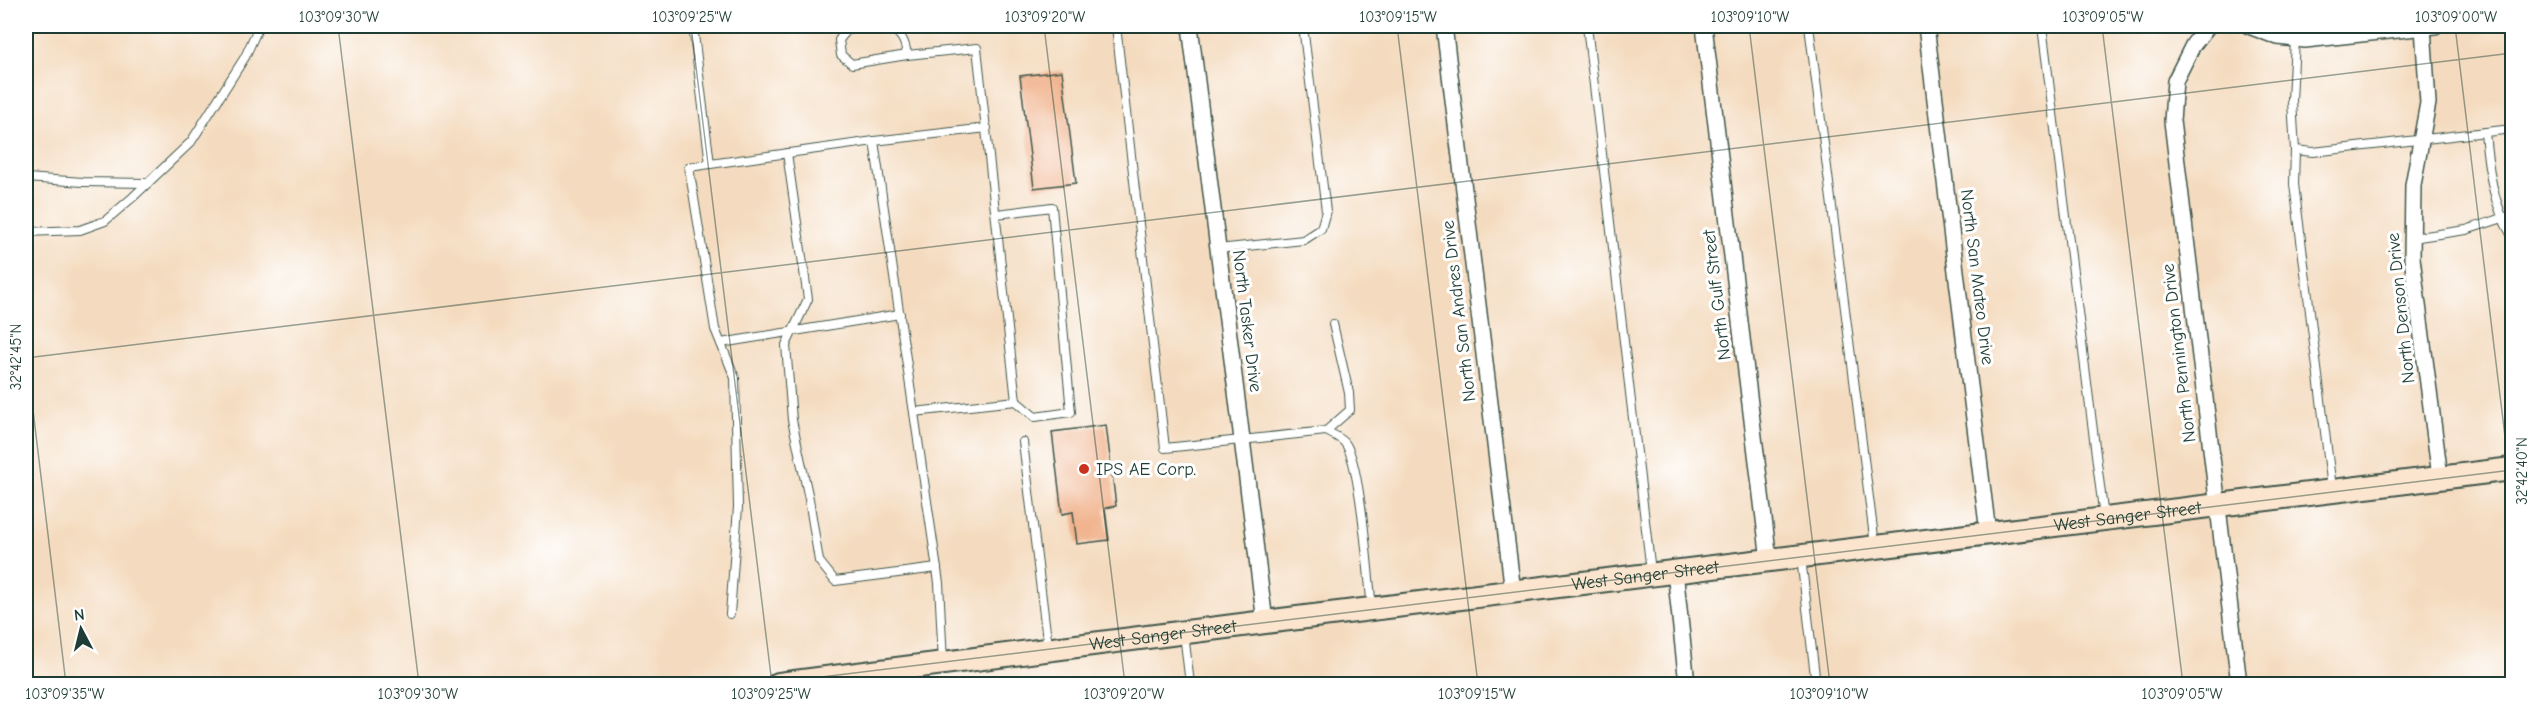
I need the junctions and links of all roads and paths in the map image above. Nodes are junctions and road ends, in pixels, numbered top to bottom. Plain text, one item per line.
1 (259, 26) edge
2 (693, 26) edge
3 (869, 26) edge
4 (888, 26) edge
5 (1116, 26) edge
6 (1190, 26) edge
7 (1303, 26) edge
8 (1444, 26) edge
9 (1587, 26) edge
10 (1704, 26) edge
11 (1809, 26) edge
12 (1926, 26) edge
13 (2042, 26) edge
14 (2208, 26) edge
15 (2249, 26) edge
16 (2429, 26) edge
17 (2295, 39) junction
18 (907, 55) junction
19 (987, 128) junction
20 (2512, 129) edge
21 (2485, 132) junction
22 (2421, 140) junction
23 (874, 141) junction
24 (2295, 150) junction
25 (787, 153) junction
26 (710, 164) junction
27 (26, 178) edge
28 (148, 183) junction
29 (997, 214) junction
30 (2512, 215) edge
31 (2503, 218) junction
32 (26, 232) edge
33 (2512, 236) edge
34 (2412, 238) junction
35 (1218, 249) junction
36 (900, 314) junction
37 (1333, 324) dead end
38 (793, 333) junction
39 (721, 343) junction
40 (1016, 401) junction
41 (914, 412) junction
42 (1326, 431) junction
43 (1242, 439) junction
44 (1023, 442) dead end
45 (2512, 469) edge
46 (2440, 477) junction
47 (2332, 491) junction
48 (2216, 505) junction
49 (2104, 519) junction
50 (1988, 533) junction
51 (1875, 547) junction
52 (1800, 556) junction
53 (1769, 560) junction
54 (937, 568) junction
55 (1675, 572) junction
56 (1651, 574) junction
57 (1513, 592) junction
58 (1372, 609) junction
59 (730, 614) dead end
60 (1265, 622) junction
61 (1184, 632) junction
62 (1048, 650) junction
63 (943, 663) junction
64 (779, 684) edge
65 (1190, 684) edge
66 (1687, 684) edge
67 (1816, 684) edge
68 (2239, 684) edge

1 - 28 lane
2 - 26 lane
3 - 18 lane
4 - 18 lane
5 - 43 lane
6 - 35 street, North Tasker Drive
7 - 35 lane
8 - 57 street, North San Andres Drive
9 - 56 lane
10 - 53 street, North Gulf Street
11 - 51 lane
12 - 50 street, North San Mateo Drive
13 - 49 lane
14 - 48 street, North Pennington Drive
15 - 17 street
16 - 17 street
16 - 22 street, North Denson Drive
17 - 24 lane
18 - 19 lane
19 - 23 lane
19 - 29 lane
20 - 21 lane
21 - 22 lane
21 - 31 lane
22 - 24 lane
22 - 34 street, North Denson Drive
23 - 25 lane
23 - 36 lane
24 - 47 lane
25 - 26 lane
25 - 38 lane
26 - 39 lane
27 - 28 lane
28 - 32 lane
29 - 40 lane
29 - 40 lane
30 - 31 lane
31 - 33 lane
31 - 34 lane
34 - 46 street, North Denson Drive
35 - 43 street, North Tasker Drive
36 - 38 lane
36 - 41 lane
37 - 42 lane
38 - 39 lane
38 - 54 lane
39 - 59 lane
40 - 41 lane
41 - 54 lane
42 - 43 lane
42 - 58 lane
43 - 60 street, North Tasker Drive
44 - 62 lane
45 - 46 main road, West Sanger Street
46 - 47 main road, West Sanger Street
47 - 48 main road, West Sanger Street
48 - 49 main road, West Sanger Street
48 - 68 street, North Pennington Drive
49 - 50 main road, West Sanger Street
50 - 51 main road, West Sanger Street
51 - 52 main road, West Sanger Street
52 - 53 main road, West Sanger Street
52 - 67 lane
53 - 55 main road, West Sanger Street
54 - 63 lane
55 - 56 main road, West Sanger Street
55 - 66 street
56 - 57 main road, West Sanger Street
57 - 58 main road, West Sanger Street
58 - 60 main road, West Sanger Street
60 - 61 main road, West Sanger Street
61 - 62 main road, West Sanger Street
61 - 65 lane
62 - 63 main road, West Sanger Street
63 - 64 main road, West Sanger Street

